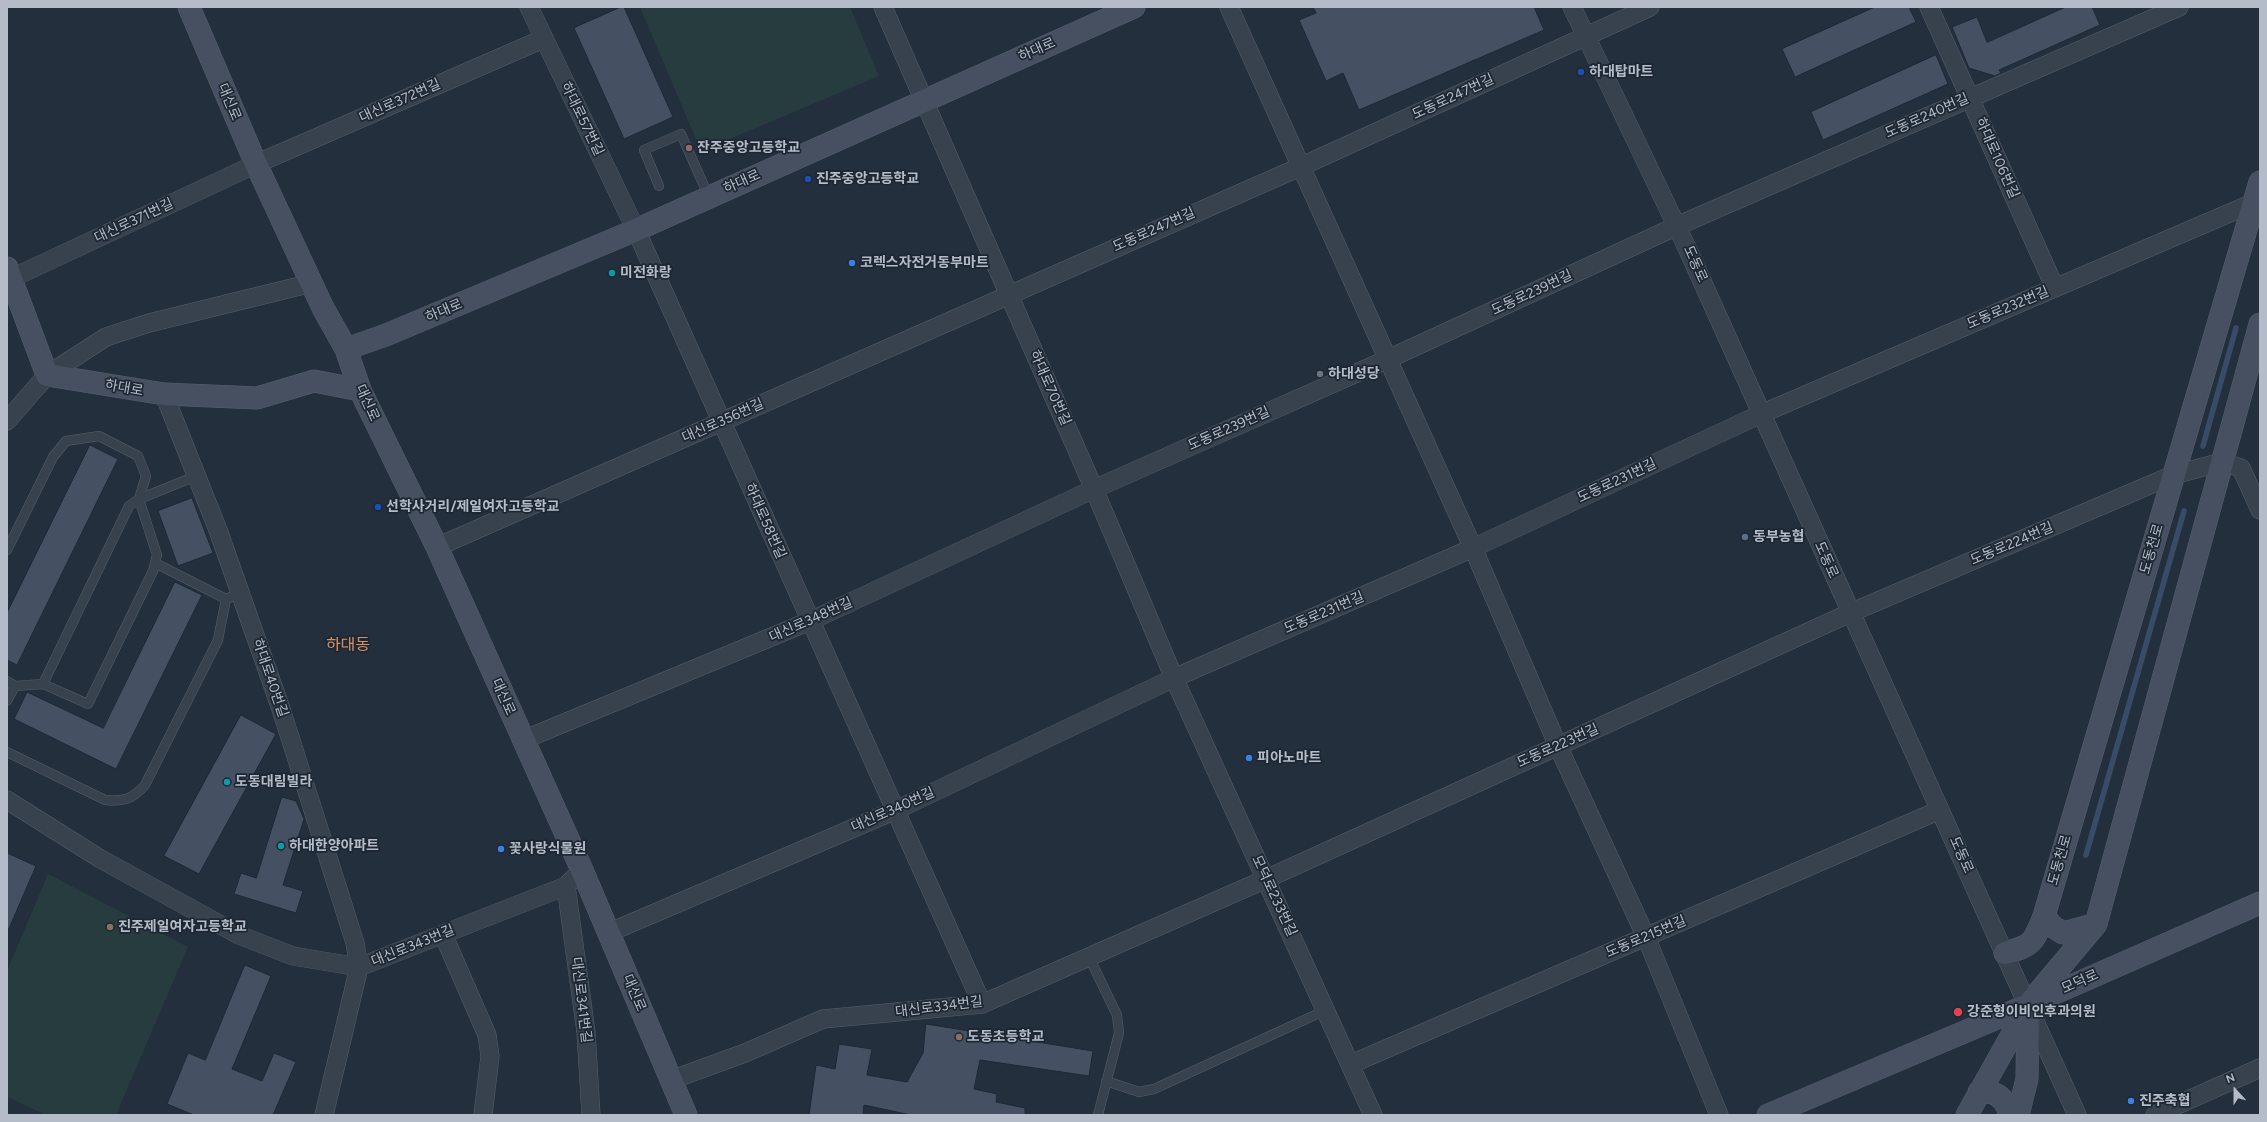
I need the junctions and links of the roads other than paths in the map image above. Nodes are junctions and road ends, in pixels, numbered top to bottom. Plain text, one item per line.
1 (188, 7) edge
2 (529, 7) edge
3 (883, 7) edge
4 (1134, 7) edge
5 (1229, 7) edge
6 (1572, 7) edge
7 (1650, 7) edge
8 (1929, 7) edge
9 (2179, 7) edge
10 (1584, 36) junction
11 (543, 39) junction
12 (1970, 97) junction
13 (925, 100) junction
14 (256, 164) junction
15 (1300, 167) junction
16 (658, 186) dead end
17 (2258, 195) edge
18 (709, 197) junction
19 (1677, 226) junction
20 (636, 230) junction
21 (10, 273) edge
22 (312, 283) junction
23 (2055, 288) junction
24 (1009, 294) junction
25 (2260, 324) edge
26 (346, 349) junction
27 (1386, 360) junction
28 (47, 375) junction
29 (360, 390) junction
30 (164, 394) junction
31 (1761, 414) junction
32 (7, 421) edge
33 (721, 422) junction
34 (2222, 462) junction
35 (2173, 475) junction
36 (196, 476) junction
37 (1094, 489) junction
38 (139, 499) junction
39 (2260, 510) edge
40 (437, 546) junction
41 (1473, 548) junction
42 (7, 550) edge
43 (155, 563) junction
44 (233, 596) junction
45 (1850, 613) junction
46 (810, 621) junction
47 (1174, 678) junction
48 (11, 684) edge
49 (43, 684) junction
50 (7, 701) edge
51 (523, 740) junction
52 (1558, 746) junction
53 (7, 752) edge
54 (7, 800) edge
55 (896, 810) junction
56 (1940, 810) junction
57 (582, 870) junction
58 (1266, 879) junction
59 (566, 886) junction
60 (2260, 903) edge
61 (2044, 916) junction
62 (2096, 924) junction
63 (608, 933) junction
64 (443, 934) junction
65 (1646, 937) junction
66 (2005, 953) junction
67 (1089, 957) junction
68 (359, 967) junction
69 (982, 1004) junction
70 (2028, 1005) junction
71 (1326, 1010) junction
72 (1351, 1064) junction
73 (2260, 1068) edge
74 (671, 1080) junction
75 (1106, 1082) junction
76 (1979, 1092) junction
77 (324, 1115) edge
78 (483, 1115) edge
79 (591, 1115) edge
80 (686, 1115) edge
81 (1098, 1115) edge
82 (1373, 1115) edge
83 (1719, 1115) edge
84 (1768, 1115) edge
85 (1967, 1115) edge
86 (2011, 1115) edge
87 (2018, 1115) edge
88 (2078, 1115) edge
89 (2155, 1115) edge

1 - 14 street, 대신로
2 - 11 street, 하대로57번길
3 - 13 street, 하대로70번길
4 - 13 street, 하대로
5 - 15 street
6 - 10 street, 도동로
7 - 10 street, 도동로247번길
8 - 12 street, 하대로106번길
9 - 12 street, 도동로240번길
10 - 15 street, 도동로247번길
10 - 19 street, 도동로
11 - 14 street, 대신로372번길
11 - 20 street, 하대로57번길
12 - 19 street, 도동로240번길
12 - 23 street, 하대로106번길
13 - 18 street, 하대로
13 - 24 street, 하대로70번길
14 - 21 street, 대신로371번길
14 - 22 street, 대신로
15 - 24 street, 도동로247번길
15 - 27 street
16 - 18 lane
17 - 23 street, 도동로232번길
17 - 35 street, 도동천로
18 - 20 street, 하대로
19 - 27 street, 도동로239번길
19 - 31 street, 도동로
20 - 26 street, 하대로
20 - 33 street, 하대로58번길
21 - 28 street
22 - 26 street, 대신로
22 - 28 street
23 - 31 street, 도동로232번길
24 - 33 street, 대신로356번길
24 - 37 street, 하대로70번길
25 - 34 street
26 - 29 street, 대신로
27 - 37 street, 도동로239번길
27 - 41 street
28 - 30 street, 하대로
28 - 32 street
29 - 30 street, 하대로
29 - 40 street, 대신로
30 - 36 street, 하대로40번길
31 - 41 street, 도동로231번길
31 - 45 street, 도동로
33 - 40 street, 대신로356번길
33 - 46 street, 하대로58번길
34 - 35 street, 도동로224번길
34 - 39 street
34 - 62 street
35 - 45 street, 도동로224번길
35 - 61 street, 도동천로
36 - 38 lane
36 - 44 street, 하대로40번길
37 - 46 street, 대신로348번길
37 - 47 street, 하대로70번길
38 - 42 lane
38 - 43 lane
38 - 49 lane
40 - 51 street, 대신로
41 - 47 street, 도동로231번길
41 - 52 street
43 - 44 lane
43 - 49 lane
44 - 53 lane
44 - 68 street, 하대로40번길
45 - 52 street, 도동로223번길
45 - 56 street, 도동로
46 - 51 street, 대신로348번길
46 - 55 street, 하대로58번길
47 - 55 street, 대신로340번길
47 - 58 street, 모덕로233번길
48 - 49 lane
48 - 50 lane
51 - 57 street, 대신로
52 - 58 street, 도동로223번길
52 - 65 street
54 - 68 street
55 - 63 street, 대신로340번길
55 - 69 street, 하대로58번길
56 - 65 street, 도동로215번길
56 - 66 street, 도동로
57 - 59 street, 대신로343번길
57 - 63 street, 대신로
58 - 67 street, 대신로334번길
58 - 71 street, 모덕로233번길
59 - 64 street, 대신로343번길
59 - 79 street, 대신로341번길
60 - 70 street, 모덕로
61 - 62 street
61 - 66 street, 도동천로
62 - 70 street
63 - 74 street, 대신로
64 - 68 street, 대신로343번길
64 - 78 street
65 - 72 street, 도동로215번길
65 - 83 street
66 - 70 street, 도동로
67 - 69 street, 대신로334번길
67 - 75 lane
68 - 77 street, 대신로343번길
69 - 74 street, 대신로334번길
70 - 76 street
70 - 84 street, 모덕로
70 - 87 street
70 - 88 street, 도동로
71 - 72 street, 모덕로233번길
71 - 75 lane
72 - 82 street, 모덕로233번길
73 - 89 street
74 - 80 street, 대신로
75 - 81 lane
76 - 85 street
76 - 86 street

